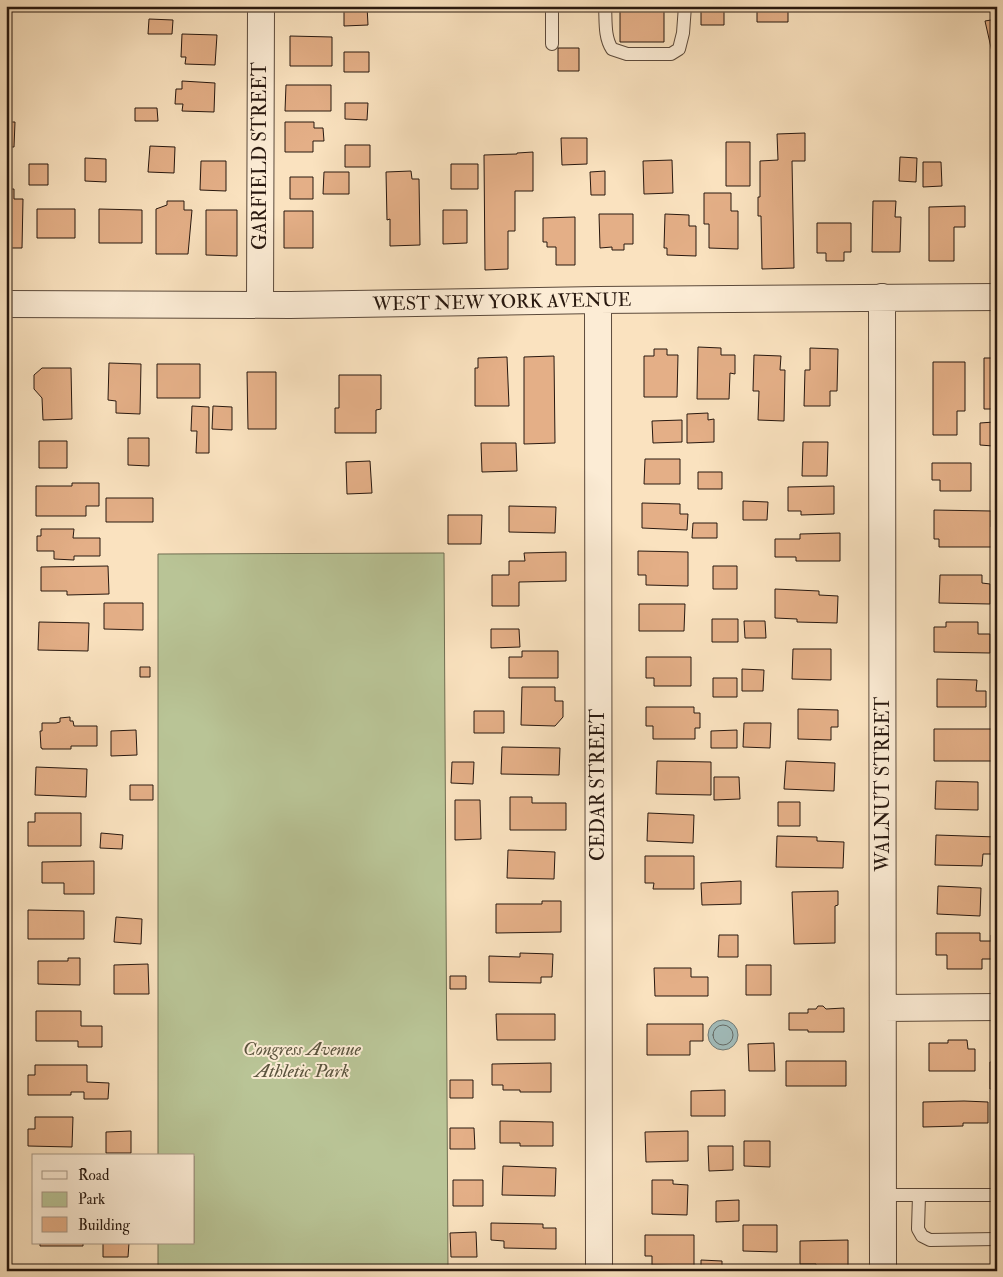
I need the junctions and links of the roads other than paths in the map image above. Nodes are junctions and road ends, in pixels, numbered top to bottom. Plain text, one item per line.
1 (261, 6) edge
2 (552, 6) edge
3 (605, 6) edge
4 (685, 6) edge
5 (552, 44) dead end
6 (882, 297) junction
7 (997, 297) edge
8 (598, 300) junction
9 (6, 304) edge
10 (260, 305) junction
11 (997, 1007) edge
12 (883, 1008) junction
13 (883, 1195) junction
14 (919, 1195) junction
15 (997, 1195) edge
16 (997, 1239) edge
17 (599, 1271) edge
18 (883, 1271) edge

1 - 10 street, GARFIELD STREET
2 - 5 lane
3 - 4 lane
6 - 7 street, WEST NEW YORK AVENUE
6 - 8 street, WEST NEW YORK AVENUE
6 - 12 street, WALNUT STREET
8 - 10 street, WEST NEW YORK AVENUE
8 - 17 street, CEDAR STREET
9 - 10 street, WEST NEW YORK AVENUE
11 - 12 street
12 - 13 street, WALNUT STREET
13 - 14 lane
13 - 18 street, WALNUT STREET
14 - 15 lane
14 - 16 lane

